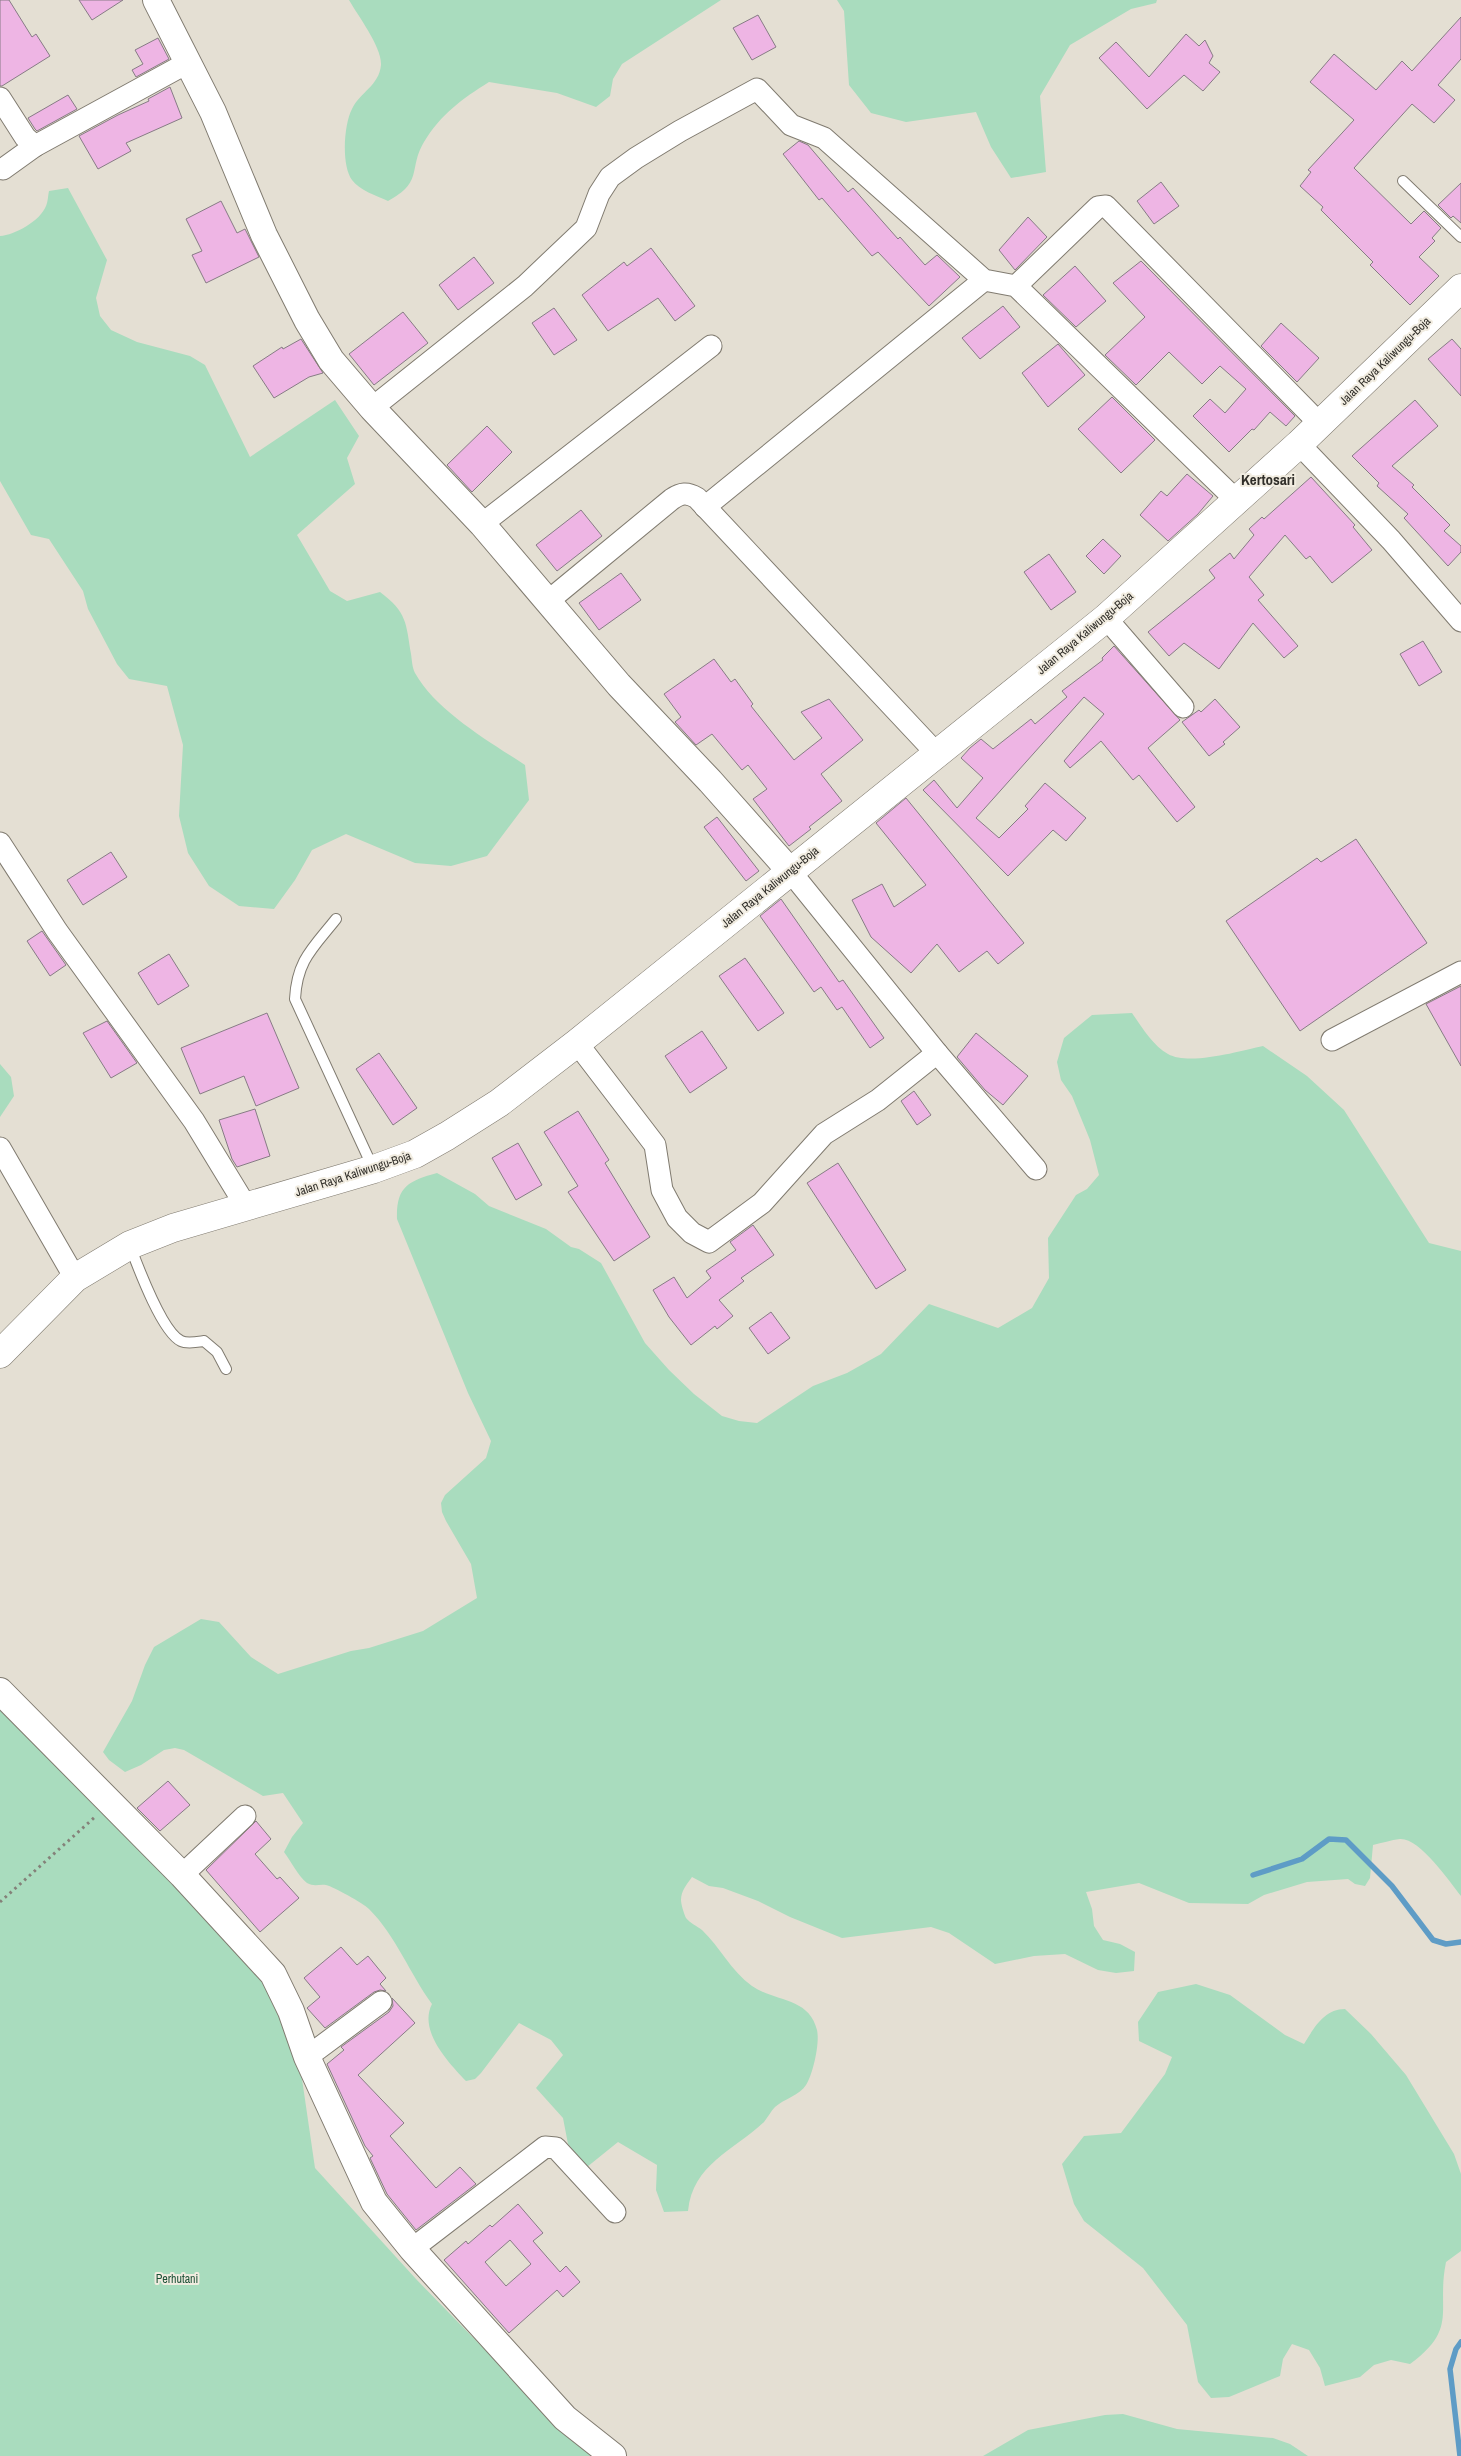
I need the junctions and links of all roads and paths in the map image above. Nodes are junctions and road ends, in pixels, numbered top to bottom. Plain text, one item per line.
1 (156, 0) edge
2 (189, 62) junction
3 (0, 98) edge
4 (35, 146) junction
5 (3, 169) dead end
6 (1403, 181) dead end
7 (1461, 238) edge
8 (984, 280) junction
9 (1016, 286) junction
10 (1461, 288) edge
11 (711, 346) dead end
12 (372, 408) junction
13 (1320, 424) junction
14 (1299, 444) junction
15 (1237, 501) junction
16 (705, 507) junction
17 (482, 524) junction
18 (547, 602) junction
19 (1106, 618) junction
20 (1461, 621) edge
21 (1183, 707) dead end
22 (937, 754) junction
23 (0, 843) edge
24 (790, 871) junction
25 (336, 919) dead end
26 (1461, 972) edge
27 (1332, 1040) dead end
28 (577, 1043) junction
29 (937, 1053) junction
30 (0, 1148) edge
31 (374, 1169) junction
32 (1036, 1169) dead end
33 (247, 1208) junction
34 (130, 1245) junction
35 (75, 1278) junction
36 (0, 1354) edge
37 (226, 1369) dead end
38 (0, 1691) edge
39 (110, 1804) junction
40 (246, 1816) dead end
41 (182, 1875) junction
42 (0, 1902) edge
43 (381, 2002) dead end
44 (306, 2057) junction
45 (615, 2212) dead end
46 (412, 2250) junction
47 (613, 2456) edge

1 - 2 street
2 - 4 street
2 - 12 street
3 - 4 street
4 - 5 street
6 - 7 lane
8 - 9 street
8 - 12 street
8 - 16 street
9 - 13 street
9 - 15 street
10 - 13 main road, Jalan Raya Kaliwungu-Boja
11 - 17 street
12 - 17 street
13 - 14 main road, Jalan Raya Kaliwungu-Boja
14 - 15 main road, Jalan Raya Kaliwungu-Boja
14 - 20 street
15 - 19 main road, Jalan Raya Kaliwungu-Boja
16 - 18 street
16 - 22 street
17 - 18 street
18 - 24 street
19 - 21 street
19 - 22 main road, Jalan Raya Kaliwungu-Boja
22 - 24 main road, Jalan Raya Kaliwungu-Boja
23 - 33 street
24 - 28 main road, Jalan Raya Kaliwungu-Boja
24 - 29 street
25 - 31 lane
26 - 27 street
28 - 29 street
28 - 31 main road, Jalan Raya Kaliwungu-Boja
29 - 32 street
30 - 35 street
31 - 33 main road, Jalan Raya Kaliwungu-Boja
33 - 34 main road, Jalan Raya Kaliwungu-Boja
34 - 35 main road, Jalan Raya Kaliwungu-Boja
34 - 37 lane
35 - 36 main road, Jalan Raya Kaliwungu-Boja
38 - 39 street
39 - 41 street
39 - 42 path
40 - 41 street
41 - 44 street
43 - 44 street
44 - 46 street
45 - 46 street
46 - 47 street

